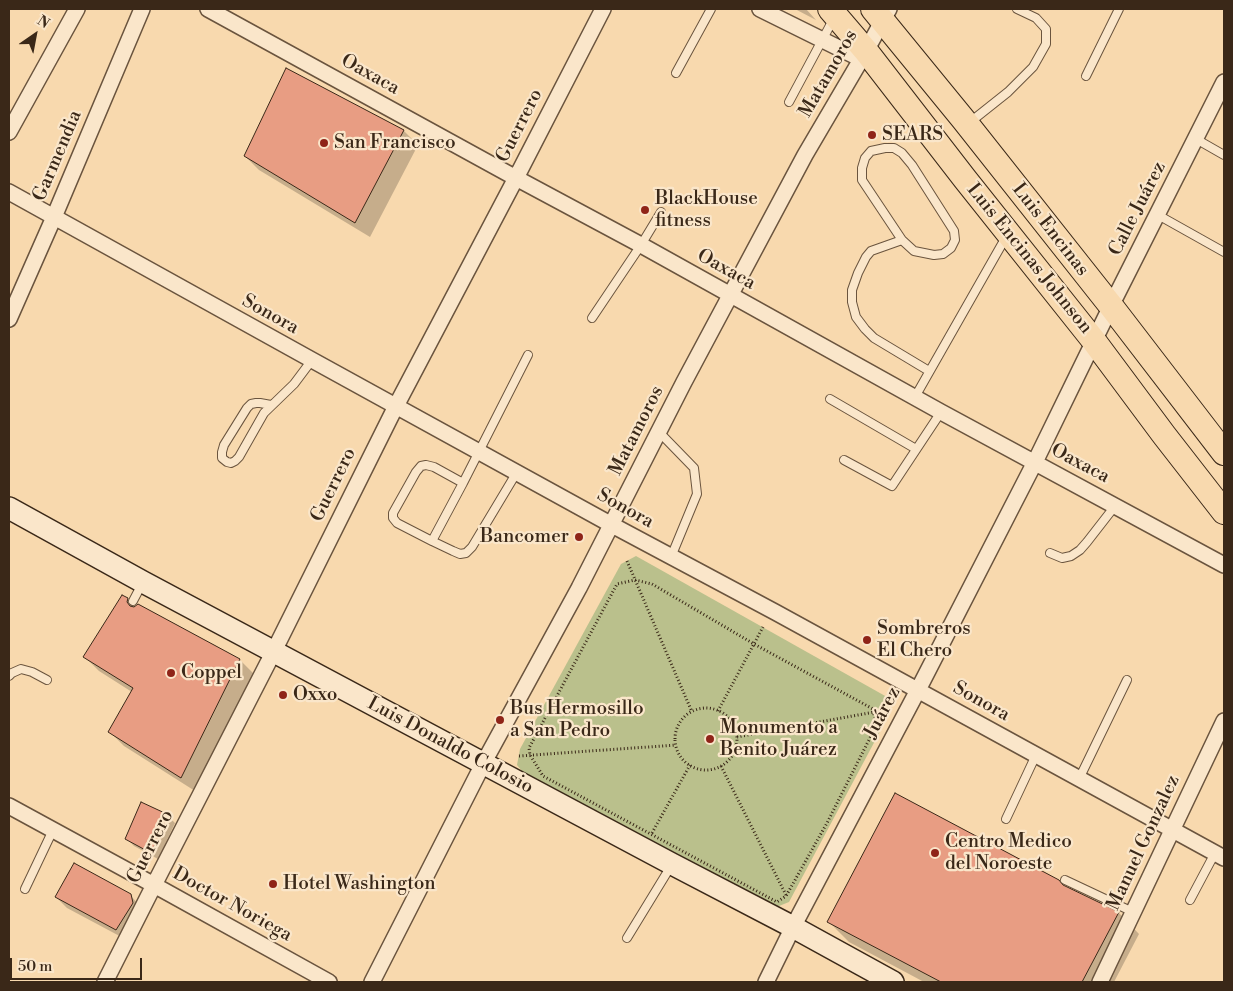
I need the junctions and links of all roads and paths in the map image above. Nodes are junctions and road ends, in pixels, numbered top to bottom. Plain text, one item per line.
1 (77, 9) edge
2 (142, 9) edge
3 (208, 9) edge
4 (603, 9) edge
5 (711, 9) edge
6 (760, 9) edge
7 (1017, 9) edge
8 (1119, 9) edge
9 (833, 12) edge
10 (882, 13) edge
11 (822, 40) junction
12 (864, 55) junction
13 (676, 73) dead end
14 (1086, 76) dead end
15 (1224, 82) edge
16 (789, 102) dead end
17 (1220, 102) edge
18 (968, 125) junction
19 (9, 132) edge
20 (1196, 139) junction
21 (1224, 155) edge
22 (516, 178) junction
23 (9, 192) edge
24 (661, 212) dead end
25 (1158, 215) junction
26 (54, 216) junction
27 (1008, 233) junction
28 (902, 240) junction
29 (641, 245) junction
30 (1224, 252) edge
31 (731, 296) junction
32 (1111, 306) junction
33 (592, 318) dead end
34 (9, 319) edge
35 (1094, 341) junction
36 (528, 355) dead end
37 (312, 360) junction
38 (930, 371) junction
39 (915, 397) junction
40 (830, 399) dead end
41 (271, 406) junction
42 (396, 406) junction
43 (941, 412) junction
44 (659, 432) junction
45 (916, 449) junction
46 (479, 451) junction
47 (1224, 453) edge
48 (844, 460) dead end
49 (1035, 462) junction
50 (517, 472) junction
51 (463, 483) junction
52 (1115, 506) junction
53 (9, 508) edge
54 (1224, 512) edge
55 (612, 525) junction
56 (432, 541) junction
57 (1050, 553) dead end
58 (671, 557) junction
59 (627, 561) dead end
60 (1224, 565) edge
61 (636, 580) junction
62 (144, 582) junction
63 (133, 601) dead end
64 (763, 627) dead end
65 (754, 644) junction
66 (274, 651) junction
67 (9, 676) edge
68 (47, 680) dead end
69 (1127, 680) dead end
70 (918, 690) junction
71 (892, 709) dead end
72 (718, 711) junction
73 (692, 712) junction
74 (874, 712) junction
75 (1224, 720) edge
76 (737, 736) junction
77 (676, 745) junction
78 (530, 755) junction
79 (1036, 755) junction
80 (519, 756) dead end
81 (483, 764) junction
82 (690, 765) junction
83 (721, 766) junction
84 (1079, 779) junction
85 (9, 806) edge
86 (1006, 819) dead end
87 (53, 830) junction
88 (1172, 830) junction
89 (652, 833) junction
90 (649, 838) dead end
91 (1220, 856) edge
92 (672, 864) junction
93 (1065, 880) dead end
94 (154, 884) junction
95 (25, 889) dead end
96 (786, 896) junction
97 (1190, 900) dead end
98 (790, 902) dead end
99 (1133, 912) junction
100 (793, 927) junction
101 (628, 938) dead end
102 (105, 982) edge
103 (329, 982) edge
104 (372, 982) edge
105 (766, 982) edge
106 (893, 982) edge
107 (1100, 982) edge

1 - 19 street
2 - 26 street, Garmendia
3 - 22 street, Oaxaca
4 - 22 street, Guerrero
5 - 13 lane
6 - 11 street
7 - 18 lane
8 - 14 lane
9 - 11 lane
9 - 12 main road, Luis Encinas Johnson
10 - 12 street, Matamoros
10 - 18 main road, Luis Encinas
11 - 12 street
11 - 16 lane
12 - 27 main road, Luis Encinas Johnson
12 - 31 street, Matamoros
15 - 17 street, Calle Juárez
17 - 20 street, Calle Juárez
18 - 32 main road, Luis Encinas
20 - 21 lane
20 - 25 street, Calle Juárez
22 - 29 street, Oaxaca
22 - 42 street, Guerrero
23 - 26 street, Sonora
24 - 29 lane
25 - 30 lane
25 - 32 street, Calle Juárez
26 - 34 street, Garmendia
26 - 37 street, Sonora
27 - 35 main road, Luis Encinas Johnson
27 - 38 lane
28 - 28 lane
28 - 38 lane
29 - 31 street, Oaxaca
29 - 33 lane
31 - 39 street, Oaxaca
31 - 44 street, Matamoros
32 - 35 street, Calle Juárez
32 - 47 main road, Luis Encinas
35 - 49 street, Calle Juárez
35 - 54 main road, Luis Encinas Johnson
36 - 46 lane
37 - 41 lane
37 - 42 street, Sonora
38 - 39 lane
39 - 43 street, Oaxaca
40 - 45 lane
41 - 41 lane
42 - 46 street, Sonora
42 - 66 street, Guerrero
43 - 45 lane
43 - 49 street, Oaxaca
44 - 55 street, Matamoros
44 - 58 lane
45 - 48 lane
46 - 50 street, Sonora
46 - 51 lane
49 - 52 street, Oaxaca
49 - 70 street, Juárez
50 - 55 street, Sonora
50 - 56 lane
51 - 56 lane
51 - 56 lane
52 - 57 lane
52 - 60 street, Oaxaca
53 - 62 main road, Luis Donaldo Colosio
55 - 58 street, Sonora
55 - 81 street, Matamoros
58 - 70 street, Sonora
59 - 61 path
61 - 65 path
61 - 73 path
61 - 78 path
62 - 63 lane
62 - 66 main road, Luis Donaldo Colosio
64 - 65 path
65 - 72 path
65 - 74 path
66 - 81 main road, Luis Donaldo Colosio
66 - 94 street, Guerrero
67 - 68 lane
69 - 84 lane
70 - 79 street, Sonora
70 - 100 street, Juárez
71 - 74 path
72 - 73 path
72 - 76 path
73 - 77 path
74 - 76 path
74 - 96 path
75 - 88 street, Manuel Gonzalez
76 - 83 path
77 - 78 path
77 - 82 path
78 - 80 path
78 - 89 path
79 - 84 street, Sonora
79 - 86 lane
81 - 92 main road, Luis Donaldo Colosio
81 - 104 street, Matamoros
82 - 83 path
82 - 89 path
83 - 96 path
84 - 88 street, Sonora
85 - 87 street, Doctor Noriega
87 - 94 street, Doctor Noriega
87 - 95 lane
88 - 91 street, Sonora
88 - 99 street, Manuel Gonzalez
89 - 90 path
89 - 96 path
91 - 97 lane
92 - 100 main road, Luis Donaldo Colosio
92 - 101 lane
93 - 99 lane
94 - 102 street, Guerrero
94 - 103 street, Doctor Noriega
96 - 98 path
99 - 107 street, Manuel Gonzalez
100 - 105 street, Juárez
100 - 106 main road, Luis Donaldo Colosio

